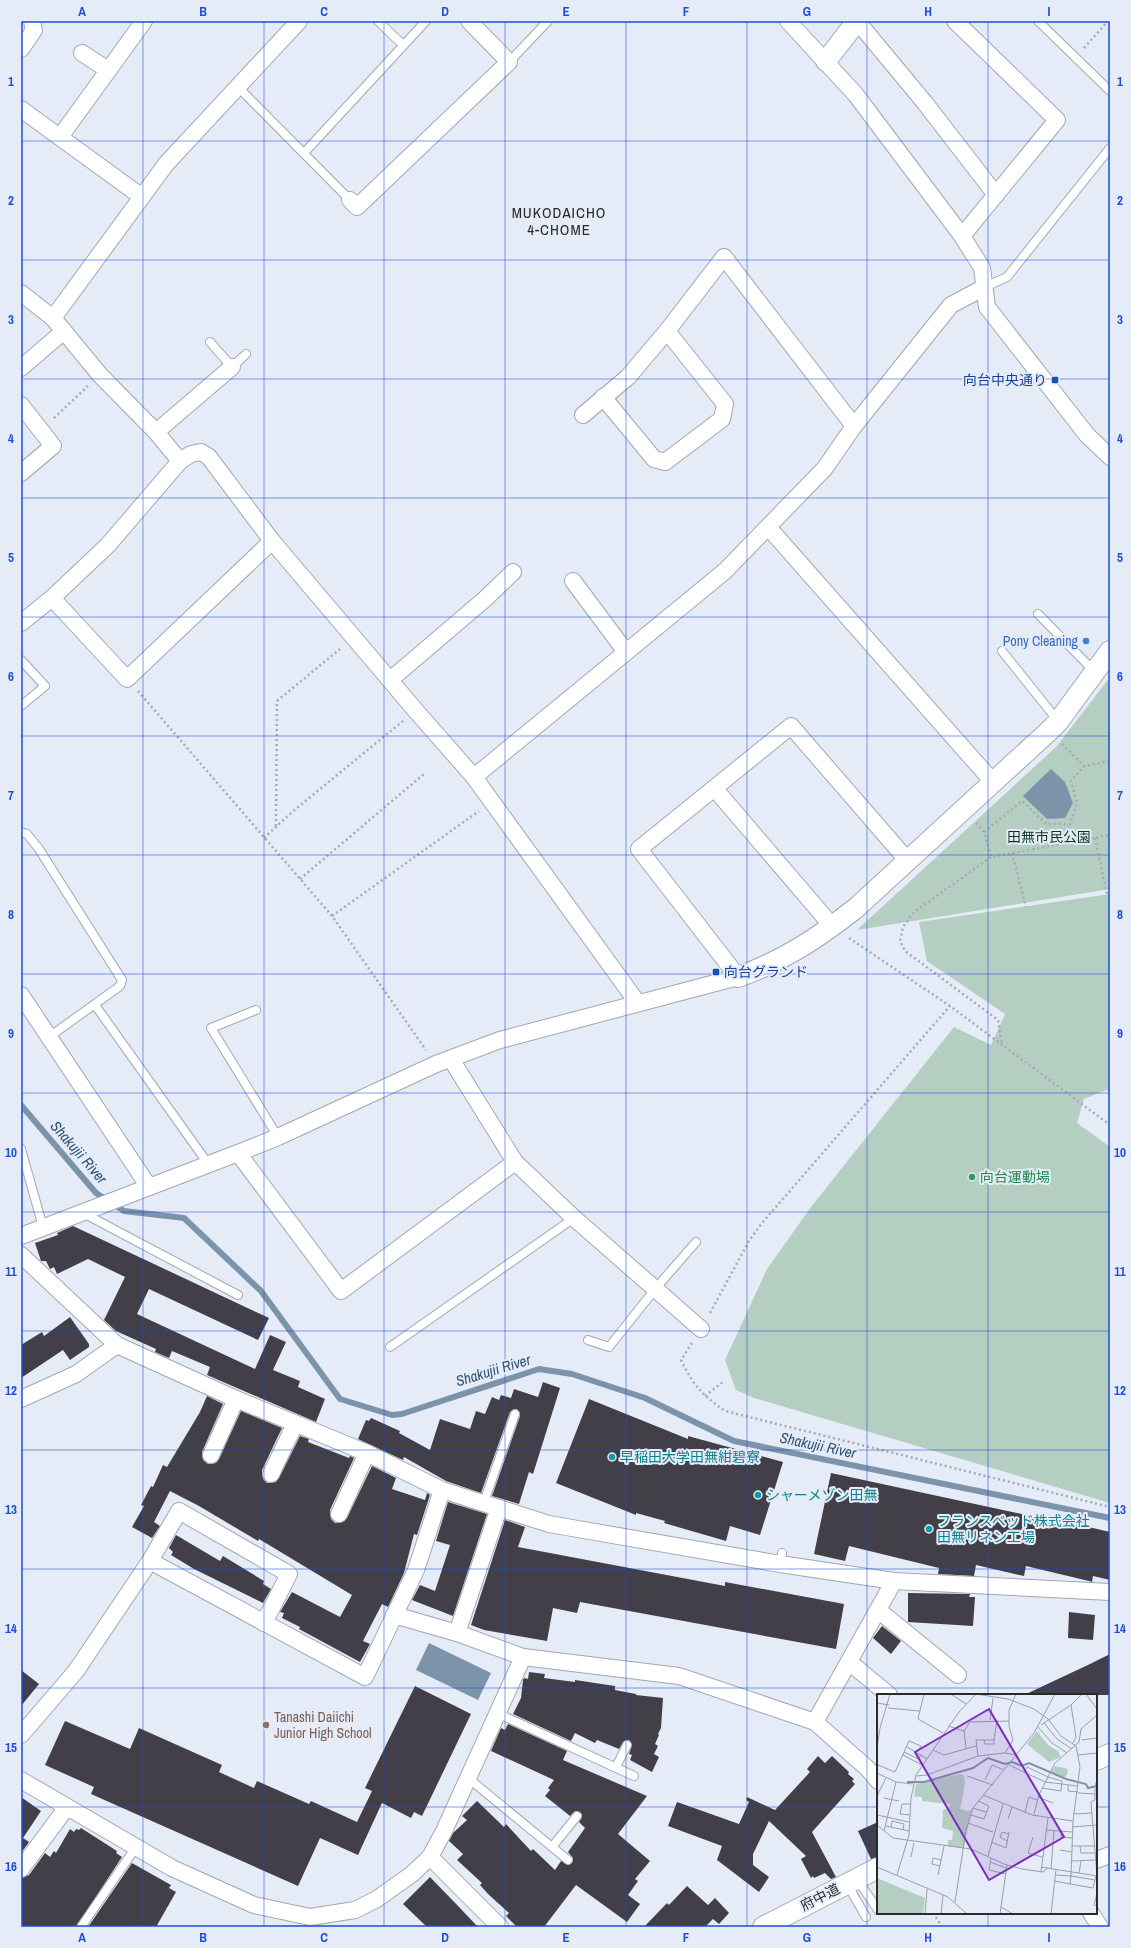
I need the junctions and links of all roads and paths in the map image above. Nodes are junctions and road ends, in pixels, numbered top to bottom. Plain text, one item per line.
1 (32, 21) edge
2 (144, 21) edge
3 (299, 21) edge
4 (378, 21) edge
5 (426, 21) edge
6 (469, 21) edge
7 (548, 21) edge
8 (788, 21) edge
9 (857, 21) edge
10 (955, 21) edge
11 (1038, 21) edge
12 (1108, 21) edge
13 (403, 45) junction
14 (21, 49) edge
15 (82, 53) dead end
16 (1076, 58) junction
17 (826, 61) junction
18 (509, 62) junction
19 (108, 70) junction
20 (238, 87) junction
21 (1110, 91) edge
22 (21, 109) edge
23 (60, 137) junction
24 (1110, 148) edge
25 (304, 152) junction
26 (996, 195) junction
27 (142, 197) junction
28 (350, 200) joint
29 (962, 236) junction
30 (983, 288) junction
31 (21, 293) edge
32 (53, 318) junction
33 (64, 331) junction
34 (667, 332) junction
35 (210, 342) dead end
36 (246, 354) dead end
37 (232, 367) junction
38 (21, 368) edge
39 (100, 375) junction
40 (604, 397) junction
41 (21, 405) edge
42 (583, 415) dead end
43 (854, 426) junction
44 (40, 430) junction
45 (156, 432) junction
46 (1110, 457) edge
47 (180, 461) junction
48 (21, 473) edge
49 (768, 527) junction
50 (272, 541) junction
51 (513, 572) dead end
52 (573, 580) dead end
53 (52, 598) junction
54 (1038, 614) dead end
55 (23, 618) edge
56 (354, 638) junction
57 (1002, 651) dead end
58 (1110, 651) edge
59 (626, 652) junction
60 (21, 660) edge
61 (1096, 672) junction
62 (127, 679) junction
63 (390, 680) junction
64 (21, 706) edge
65 (416, 711) junction
66 (1054, 726) junction
67 (1110, 761) edge
68 (1084, 766) junction
69 (424, 774) dead end
70 (474, 776) junction
71 (993, 782) junction
72 (715, 789) junction
73 (492, 802) junction
74 (964, 809) junction
75 (276, 826) junction
76 (21, 832) edge
77 (984, 832) junction
78 (1110, 835) edge
79 (264, 838) junction
80 (1095, 838) junction
81 (1012, 853) junction
82 (991, 857) junction
83 (908, 861) junction
84 (300, 879) junction
85 (1107, 894) dead end
86 (1026, 906) dead end
87 (332, 916) junction
88 (832, 926) junction
89 (738, 977) junction
90 (21, 996) edge
91 (637, 1002) junction
92 (95, 1005) junction
93 (950, 1006) junction
94 (256, 1010) dead end
95 (49, 1038) junction
96 (1002, 1045) junction
97 (451, 1059) junction
98 (436, 1064) junction
99 (1110, 1125) edge
100 (278, 1137) junction
101 (21, 1149) edge
102 (238, 1153) junction
103 (515, 1162) junction
104 (209, 1165) junction
105 (149, 1187) junction
106 (89, 1211) junction
107 (574, 1218) junction
108 (43, 1228) junction
109 (21, 1236) edge
110 (696, 1242) dead end
111 (21, 1256) edge
112 (656, 1288) junction
113 (238, 1295) dead end
114 (701, 1329) junction
115 (588, 1340) dead end
116 (117, 1345) junction
117 (390, 1348) dead end
118 (724, 1381) dead end
119 (705, 1396) junction
120 (21, 1399) edge
121 (236, 1399) junction
122 (515, 1414) dead end
123 (295, 1424) junction
124 (367, 1453) junction
125 (211, 1455) dead end
126 (271, 1474) dead end
127 (442, 1490) junction
128 (492, 1505) junction
129 (1110, 1507) edge
130 (339, 1514) dead end
131 (150, 1561) junction
132 (894, 1581) junction
133 (1110, 1592) edge
134 (878, 1610) junction
135 (394, 1615) junction
136 (264, 1623) junction
137 (457, 1633) junction
138 (523, 1657) junction
139 (849, 1662) junction
140 (958, 1675) dead end
141 (888, 1694) edge
142 (497, 1713) junction
143 (815, 1722) junction
144 (21, 1735) edge
145 (626, 1745) dead end
146 (1110, 1754) edge
147 (1097, 1760) edge
148 (616, 1767) junction
149 (634, 1776) dead end
150 (468, 1778) junction
151 (21, 1780) edge
152 (877, 1780) edge
153 (67, 1807) junction
154 (577, 1816) dead end
155 (136, 1847) junction
156 (552, 1847) junction
157 (1110, 1855) edge
158 (430, 1857) junction
159 (568, 1860) dead end
160 (1097, 1860) edge
161 (877, 1868) edge
162 (21, 1869) edge
163 (852, 1881) junction
164 (877, 1909) edge
165 (877, 1911) edge
166 (934, 1914) edge
167 (1092, 1914) edge
168 (81, 1927) edge
169 (500, 1927) edge
170 (763, 1927) edge
171 (942, 1927) edge
172 (1100, 1927) edge

1 - 14 street
2 - 19 street
3 - 20 street
4 - 13 lane
5 - 13 lane
6 - 18 street
7 - 18 lane
8 - 17 street
9 - 17 street
9 - 26 street
10 - 26 street
11 - 16 lane
12 - 16 path
13 - 25 lane
15 - 19 street
16 - 21 lane
17 - 29 street
18 - 28 street
19 - 23 street
20 - 25 lane
20 - 27 street
22 - 23 street
23 - 27 street
24 - 30 lane
25 - 28 lane
26 - 29 street
27 - 32 street
29 - 30 street
30 - 43 street
30 - 46 street
31 - 32 street
32 - 33 street
33 - 38 street
33 - 39 street
34 - 40 street
34 - 40 street
34 - 43 street
35 - 37 lane
36 - 37 lane
37 - 45 street
39 - 44 path
39 - 45 street
40 - 42 street
41 - 44 street
43 - 49 street
44 - 48 street
45 - 47 street
47 - 50 street
47 - 53 street
49 - 59 street
49 - 71 street
50 - 56 street
50 - 62 street
51 - 63 street
52 - 59 street
53 - 55 street
53 - 62 street
54 - 61 lane
56 - 63 street
56 - 75 path
57 - 66 lane
58 - 61 street
59 - 70 street
60 - 64 lane
61 - 66 street
62 - 79 path
63 - 65 street
65 - 70 street
65 - 75 path
66 - 68 path
66 - 71 street
67 - 68 path
68 - 77 path
69 - 84 path
70 - 73 street
71 - 74 street
72 - 83 street
72 - 88 street
72 - 89 street
73 - 87 path
73 - 91 street
74 - 77 path
74 - 83 street
75 - 79 path
76 - 92 lane
77 - 82 path
78 - 80 path
79 - 84 path
80 - 81 path
80 - 85 path
81 - 82 path
81 - 86 path
82 - 96 path
83 - 88 street
84 - 87 path
87 - 98 path
88 - 89 street
88 - 93 path
89 - 91 street
90 - 95 street
91 - 97 street
92 - 95 lane
92 - 104 lane
93 - 96 path
93 - 114 path
94 - 100 lane
95 - 105 street
96 - 99 path
97 - 98 street
97 - 103 street
98 - 100 street
100 - 102 street
101 - 108 lane
102 - 103 street
102 - 104 street
103 - 107 street
104 - 105 street
105 - 106 street
106 - 108 street
106 - 113 lane
107 - 112 street
107 - 117 lane
108 - 109 street
110 - 112 lane
111 - 116 street
112 - 114 street
112 - 115 lane
114 - 119 path
116 - 120 street
116 - 121 street
118 - 119 path
119 - 129 path
121 - 123 street
121 - 125 street
122 - 128 lane
123 - 124 street
123 - 126 street
124 - 127 street
124 - 130 street
127 - 128 street
127 - 135 street
128 - 132 street
128 - 137 street
131 - 136 street
131 - 136 street
131 - 144 street
132 - 133 street
132 - 134 street
134 - 139 street
134 - 140 street
135 - 136 street
135 - 137 street
137 - 138 street
138 - 142 street
138 - 143 street
139 - 141 street
139 - 143 street
142 - 148 lane
142 - 150 street
143 - 152 street
145 - 148 lane
146 - 147 street
148 - 149 lane
150 - 156 lane
150 - 158 street
151 - 153 street
153 - 155 street
153 - 162 street
154 - 156 lane
155 - 158 street
155 - 168 lane
156 - 159 lane
157 - 160 street
158 - 169 street
161 - 163 street, 府中道
163 - 164 lane
163 - 165 lane
163 - 170 street, 府中道
166 - 171 path
167 - 172 street

